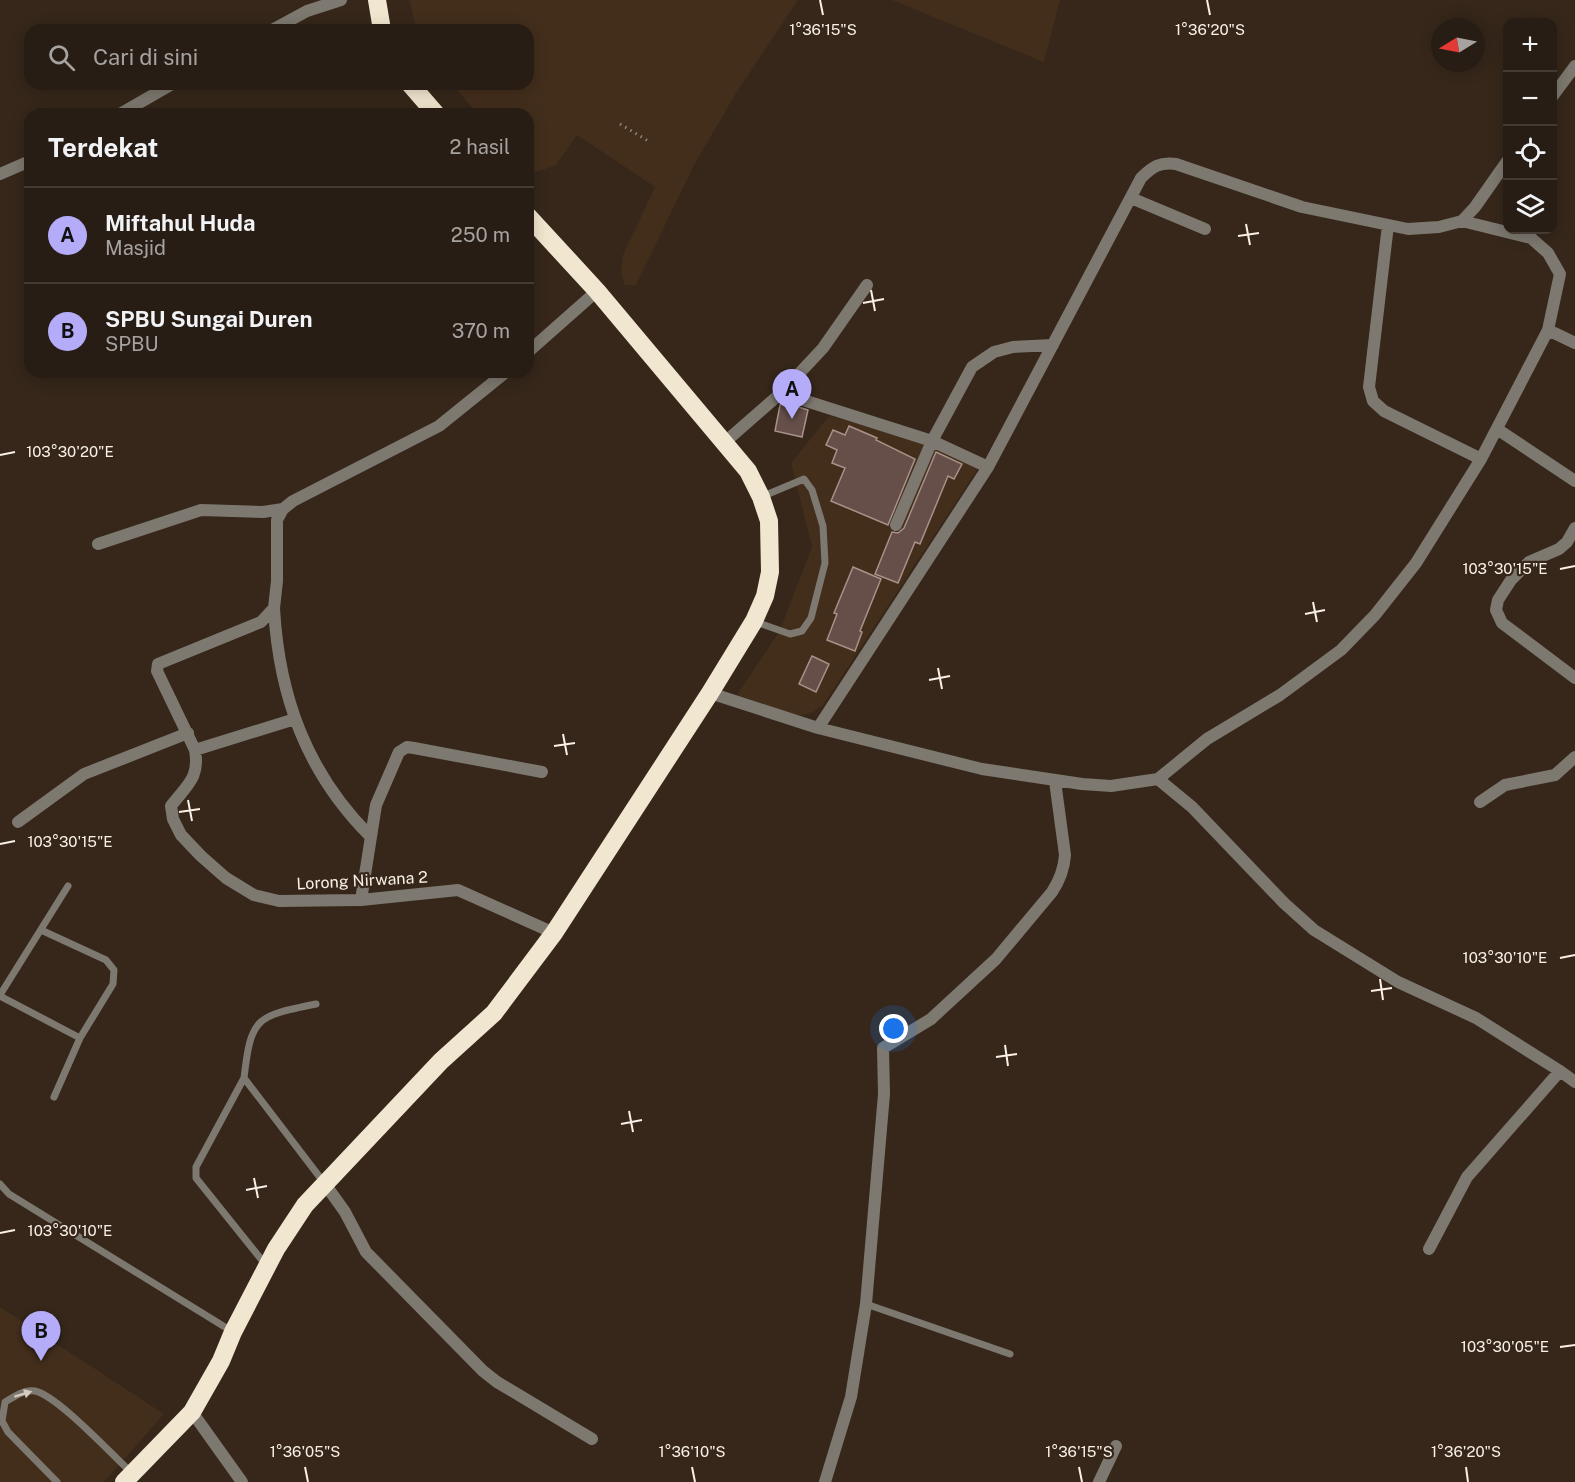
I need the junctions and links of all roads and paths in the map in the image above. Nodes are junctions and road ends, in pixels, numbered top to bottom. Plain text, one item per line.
1 (341, 0) edge
2 (376, 0) edge
3 (283, 24) edge
4 (381, 24) edge
5 (1575, 66) edge
6 (162, 90) edge
7 (415, 90) edge
8 (1557, 91) edge
9 (130, 108) edge
10 (430, 108) edge
11 (620, 124) dead end
12 (650, 142) dead end
13 (24, 164) edge
14 (1503, 167) edge
15 (0, 174) edge
16 (1131, 198) junction
17 (1462, 221) junction
18 (534, 223) edge
19 (1388, 225) junction
20 (1205, 229) dead end
21 (867, 285) dead end
22 (597, 291) junction
23 (1548, 330) junction
24 (1575, 343) edge
25 (1053, 345) junction
26 (534, 347) edge
27 (499, 378) edge
28 (781, 393) junction
29 (1497, 429) junction
30 (932, 441) junction
31 (725, 442) junction
32 (1481, 459) junction
33 (988, 467) junction
34 (1575, 481) edge
35 (761, 497) junction
36 (282, 509) junction
37 (897, 525) dead end
38 (1575, 528) edge
39 (98, 544) dead end
40 (274, 608) junction
41 (754, 621) junction
42 (1575, 678) edge
43 (710, 693) junction
44 (295, 719) junction
45 (818, 728) junction
46 (188, 733) junction
47 (195, 750) junction
48 (1575, 757) edge
49 (542, 772) dead end
50 (1158, 779) junction
51 (1055, 781) junction
52 (1480, 802) dead end
53 (18, 822) dead end
54 (370, 836) junction
55 (68, 886) dead end
56 (361, 900) junction
57 (41, 930) junction
58 (554, 933) junction
59 (0, 996) edge
60 (316, 1004) dead end
61 (80, 1038) junction
62 (1560, 1071) junction
63 (244, 1078) junction
64 (1575, 1082) edge
65 (54, 1097) dead end
66 (0, 1184) edge
67 (325, 1184) junction
68 (1430, 1249) dead end
69 (267, 1266) junction
70 (866, 1304) junction
71 (233, 1332) junction
72 (1010, 1354) dead end
73 (192, 1412) junction
74 (592, 1438) dead end
75 (1116, 1446) dead end
76 (128, 1478) edge
77 (57, 1482) edge
78 (242, 1482) edge
79 (825, 1482) edge
80 (1099, 1482) edge

1 - 3 street
2 - 4 highway
5 - 8 street
6 - 9 street
7 - 10 highway
11 - 12 path
13 - 15 street
14 - 17 street
16 - 19 street
16 - 20 street
16 - 25 street
17 - 19 street
17 - 23 street
18 - 22 highway
19 - 32 street
21 - 28 street
22 - 26 street
22 - 31 highway
23 - 24 street
23 - 29 street
25 - 30 street
25 - 33 street
27 - 36 street
28 - 30 street
28 - 31 street
29 - 32 street
29 - 34 street
30 - 33 street
30 - 37 street
31 - 35 highway
32 - 50 street
33 - 45 street
35 - 41 highway
35 - 41 lane
36 - 39 street
36 - 40 street
38 - 42 street
40 - 44 street
40 - 46 street
41 - 43 highway
43 - 45 street
43 - 58 highway
44 - 47 street
44 - 54 street
45 - 51 street
46 - 47 street
46 - 53 street
47 - 56 street, Lorong Nirwana 2
48 - 52 street
49 - 54 street
50 - 51 street
50 - 62 street
51 - 70 street
54 - 56 street
55 - 57 lane
56 - 58 street, Lorong Nirwana 2
57 - 59 lane
57 - 61 lane
58 - 67 highway
59 - 61 lane
60 - 63 lane
61 - 65 lane
62 - 64 street
62 - 68 street
63 - 67 lane
63 - 69 lane
66 - 71 lane
67 - 69 highway
67 - 74 street
69 - 71 highway
70 - 72 lane
70 - 79 street
71 - 73 highway
73 - 76 highway
73 - 78 street
75 - 80 street
77 -> 76 lane

